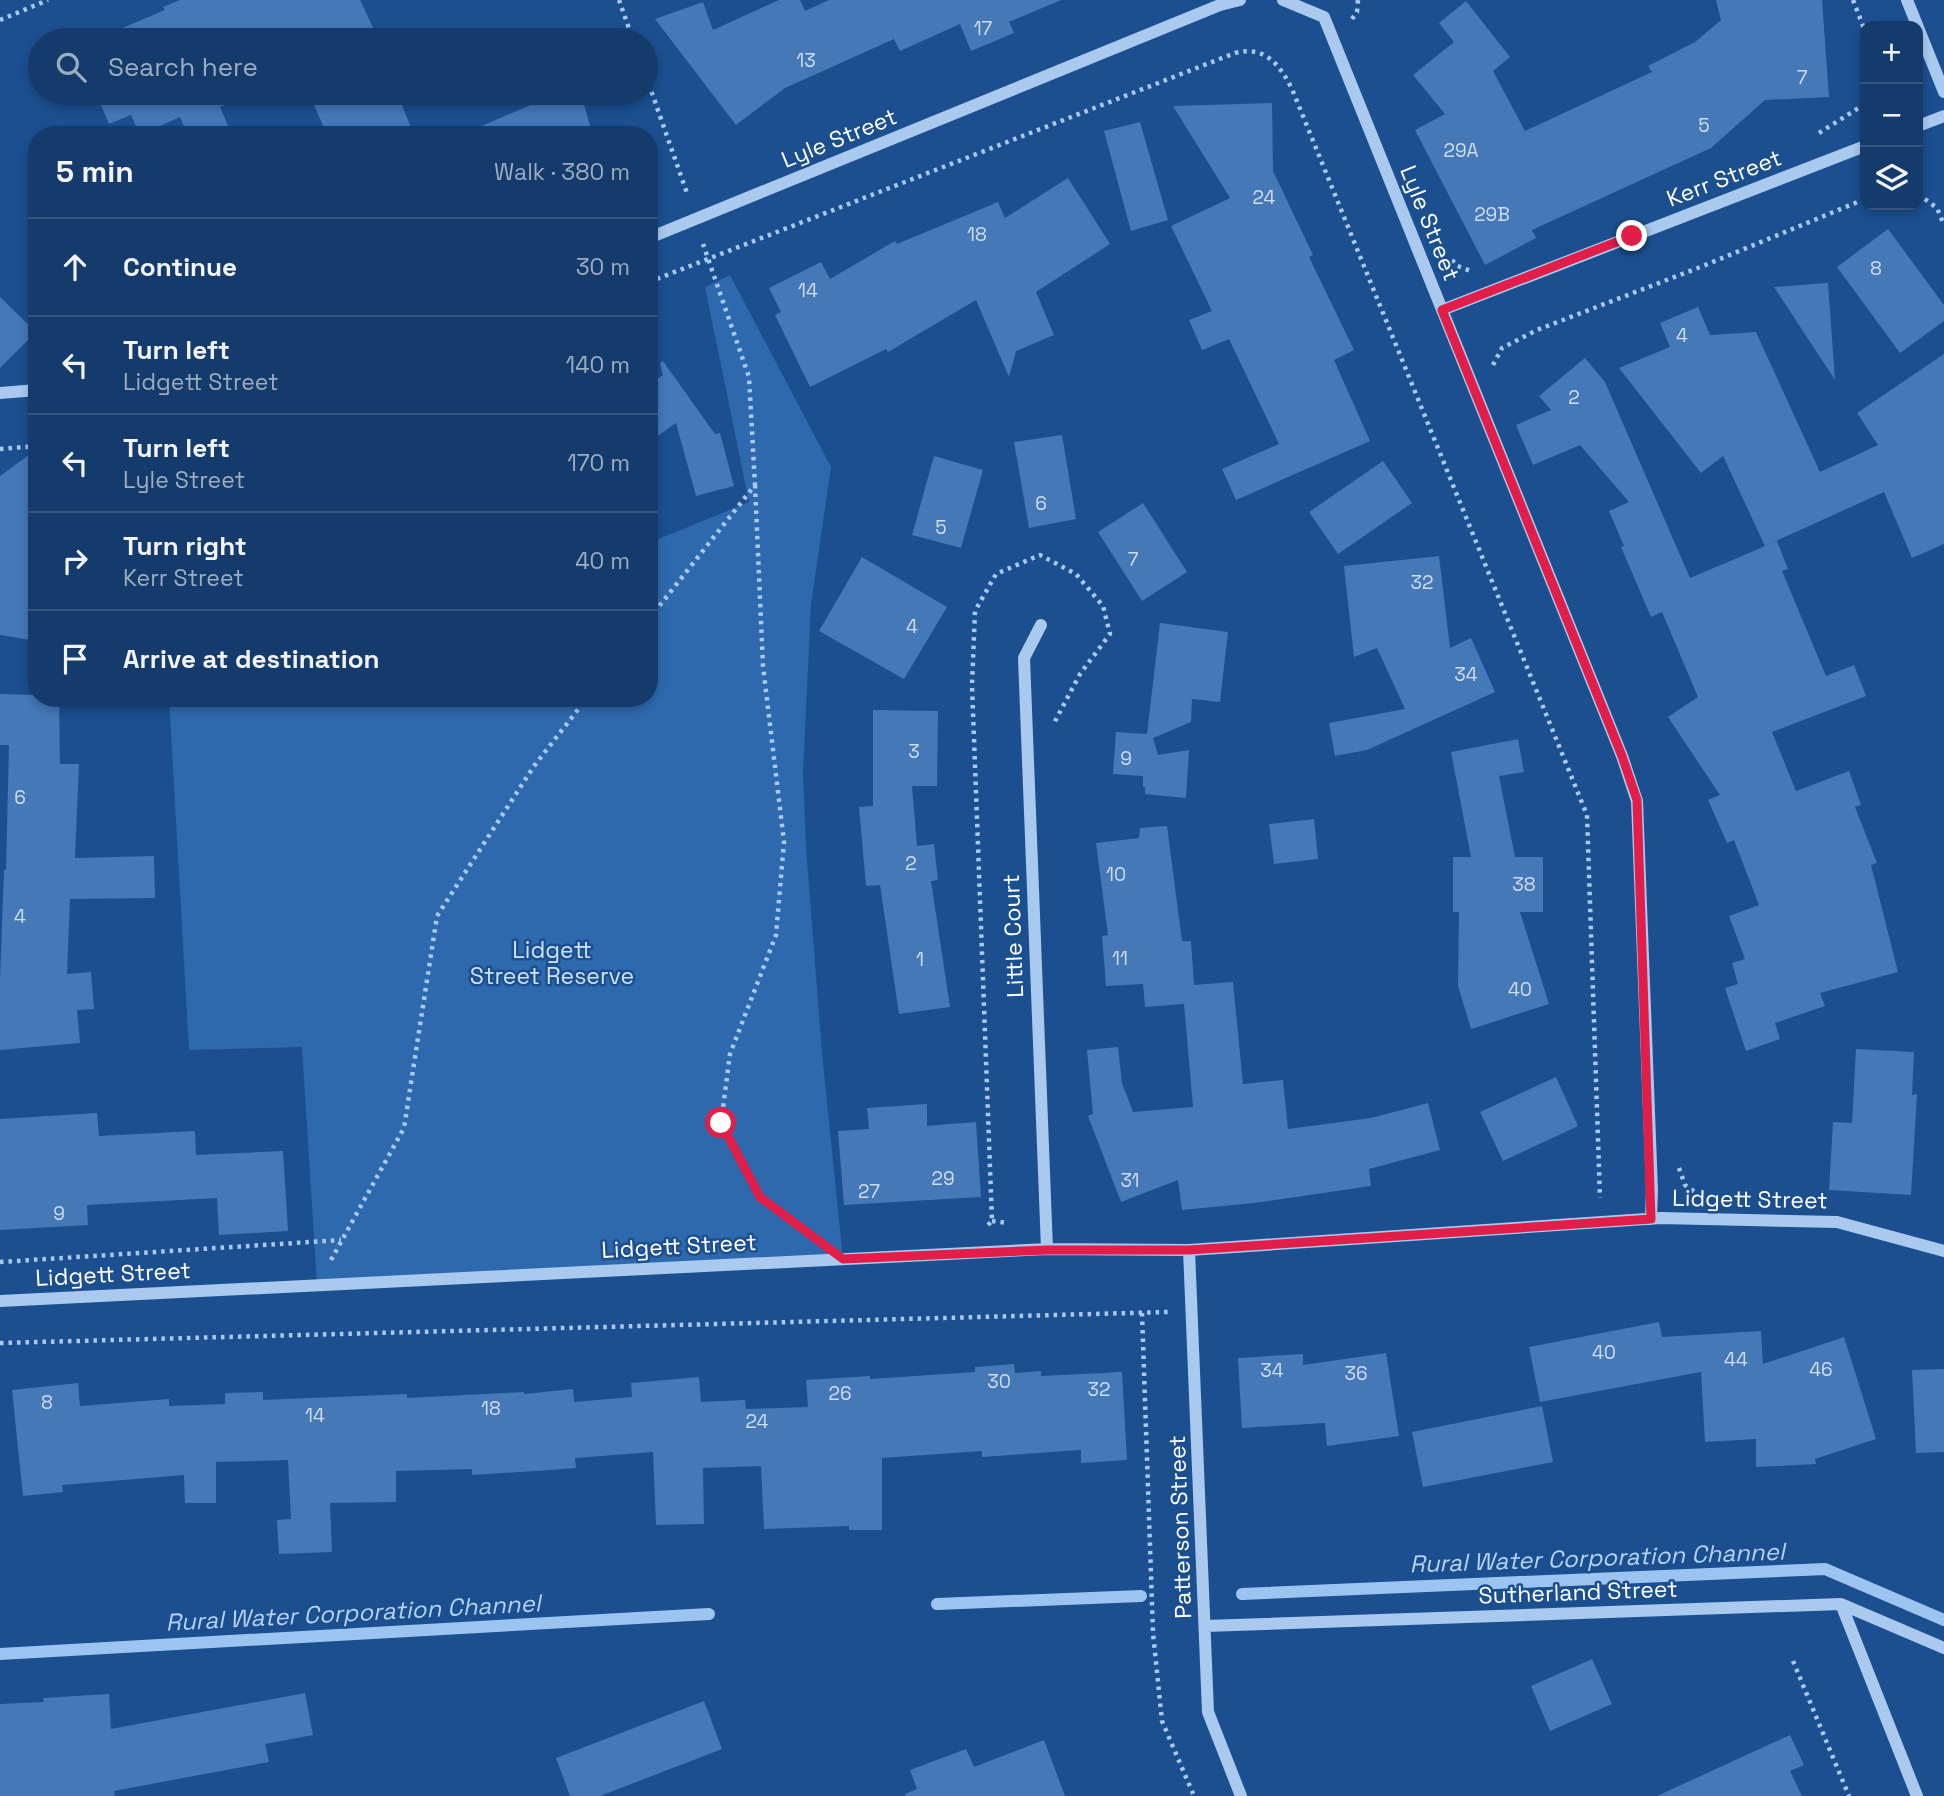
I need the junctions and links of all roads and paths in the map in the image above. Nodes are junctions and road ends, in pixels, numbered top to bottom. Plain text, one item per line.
1 (48, 0) edge
2 (619, 0) edge
3 (1240, 0) edge
4 (1283, 0) edge
5 (1358, 0) edge
6 (1853, 0) edge
7 (1907, 0) edge
8 (1299, 3) edge
9 (0, 20) edge
10 (1861, 21) edge
11 (1351, 22) dead end
12 (629, 28) edge
13 (1944, 92) edge
14 (656, 105) edge
15 (1860, 107) edge
16 (1944, 116) edge
17 (1923, 124) edge
18 (1813, 137) dead end
19 (1862, 147) edge
20 (1923, 198) edge
21 (1860, 201) edge
22 (695, 220) junction
23 (1944, 225) edge
24 (658, 234) edge
25 (1444, 252) dead end
26 (708, 258) junction
27 (1479, 274) dead end
28 (658, 278) edge
29 (1442, 310) junction
30 (1537, 330) dead end
31 (28, 391) edge
32 (0, 393) edge
33 (28, 447) edge
34 (0, 449) edge
35 (755, 485) junction
36 (658, 608) edge
37 (1041, 625) dead end
38 (580, 707) edge
39 (1052, 728) dead end
40 (1600, 1203) dead end
41 (1651, 1219) junction
42 (986, 1227) dead end
43 (341, 1240) junction
44 (1047, 1250) junction
45 (1189, 1250) junction
46 (1944, 1251) edge
47 (843, 1259) junction
48 (0, 1262) edge
49 (317, 1285) junction
50 (0, 1301) edge
51 (1192, 1310) junction
52 (1142, 1314) junction
53 (0, 1343) edge
54 (1842, 1604) junction
55 (1205, 1626) junction
56 (1944, 1648) edge
57 (1793, 1661) dead end
58 (1194, 1796) edge
59 (1241, 1796) edge
60 (1849, 1796) edge
61 (1917, 1796) edge

1 - 9 path
2 - 12 path
3 - 22 street, Lyle Street
4 - 8 street, Lyle Street
5 - 11 path
6 - 10 path
7 - 13 street
8 - 29 street, Lyle Street
14 - 22 path
15 - 18 path
16 - 17 street
19 - 29 street, Kerr Street
20 - 23 path
21 - 30 path
22 - 24 street, Lyle Street
22 - 26 path
25 - 27 path
26 - 28 path
26 - 35 path
26 - 40 path
29 - 41 street, Lyle Street
31 - 32 street
33 - 34 path
35 - 36 path
35 - 47 path
37 - 44 street, Little Court
38 - 43 path
39 - 42 path
41 - 45 street, Lidgett Street
41 - 46 street, Lidgett Street
43 - 48 path
43 - 49 path
44 - 45 street, Lidgett Street
44 - 47 street, Lidgett Street
45 - 51 street, Patterson Street
47 - 49 street, Lidgett Street
49 - 50 street, Lidgett Street
51 - 52 path
51 - 55 street, Patterson Street
52 - 53 path
52 - 58 path
54 - 55 street, Sutherland Street
54 - 56 street, Sutherland Street
54 - 61 street
55 - 59 street, Patterson Street
57 - 60 path

